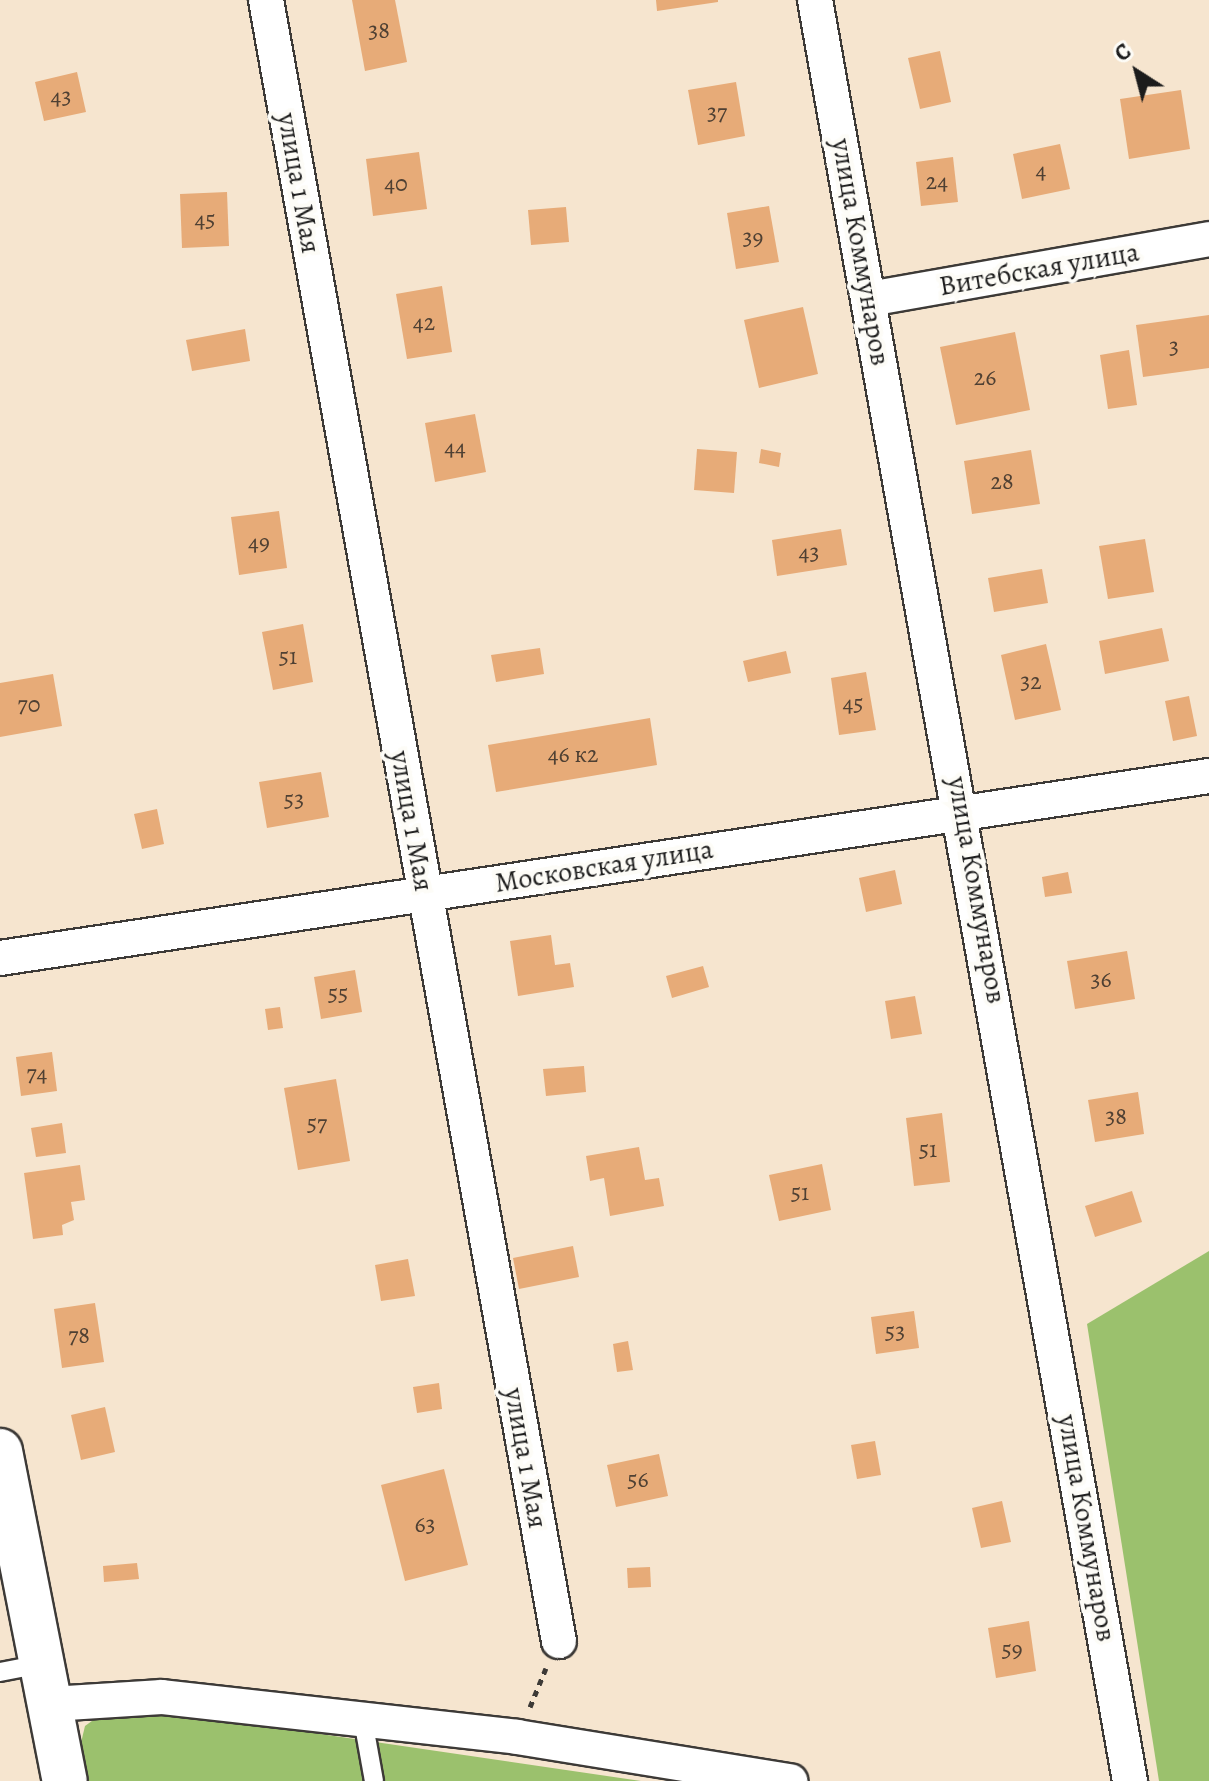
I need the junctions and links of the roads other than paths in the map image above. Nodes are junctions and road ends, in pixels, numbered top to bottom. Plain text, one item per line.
1 (266, 0) edge
2 (815, 0) edge
3 (1209, 239) edge
4 (869, 299) junction
5 (1209, 776) edge
6 (963, 810) junction
7 (425, 893) junction
8 (0, 958) edge
9 (0, 1451) edge
10 (555, 1650) road end
11 (25, 1667) dead end
12 (0, 1672) edge
13 (51, 1704) junction
14 (363, 1720) junction
15 (65, 1781) edge
16 (374, 1781) edge
17 (790, 1781) edge
18 (1130, 1781) edge

1 - 7 street, улица 1 Мая
2 - 4 street, улица Коммунаров
3 - 4 street, Витебская улица
4 - 6 street, улица Коммунаров
5 - 6 street, Московская улица
6 - 7 street, Московская улица
6 - 18 street, улица Коммунаров
7 - 8 street, Московская улица
7 - 10 street, улица 1 Мая
9 - 13 street
11 - 12 lane
13 - 14 street
13 - 15 street
14 - 16 lane
14 - 17 street

